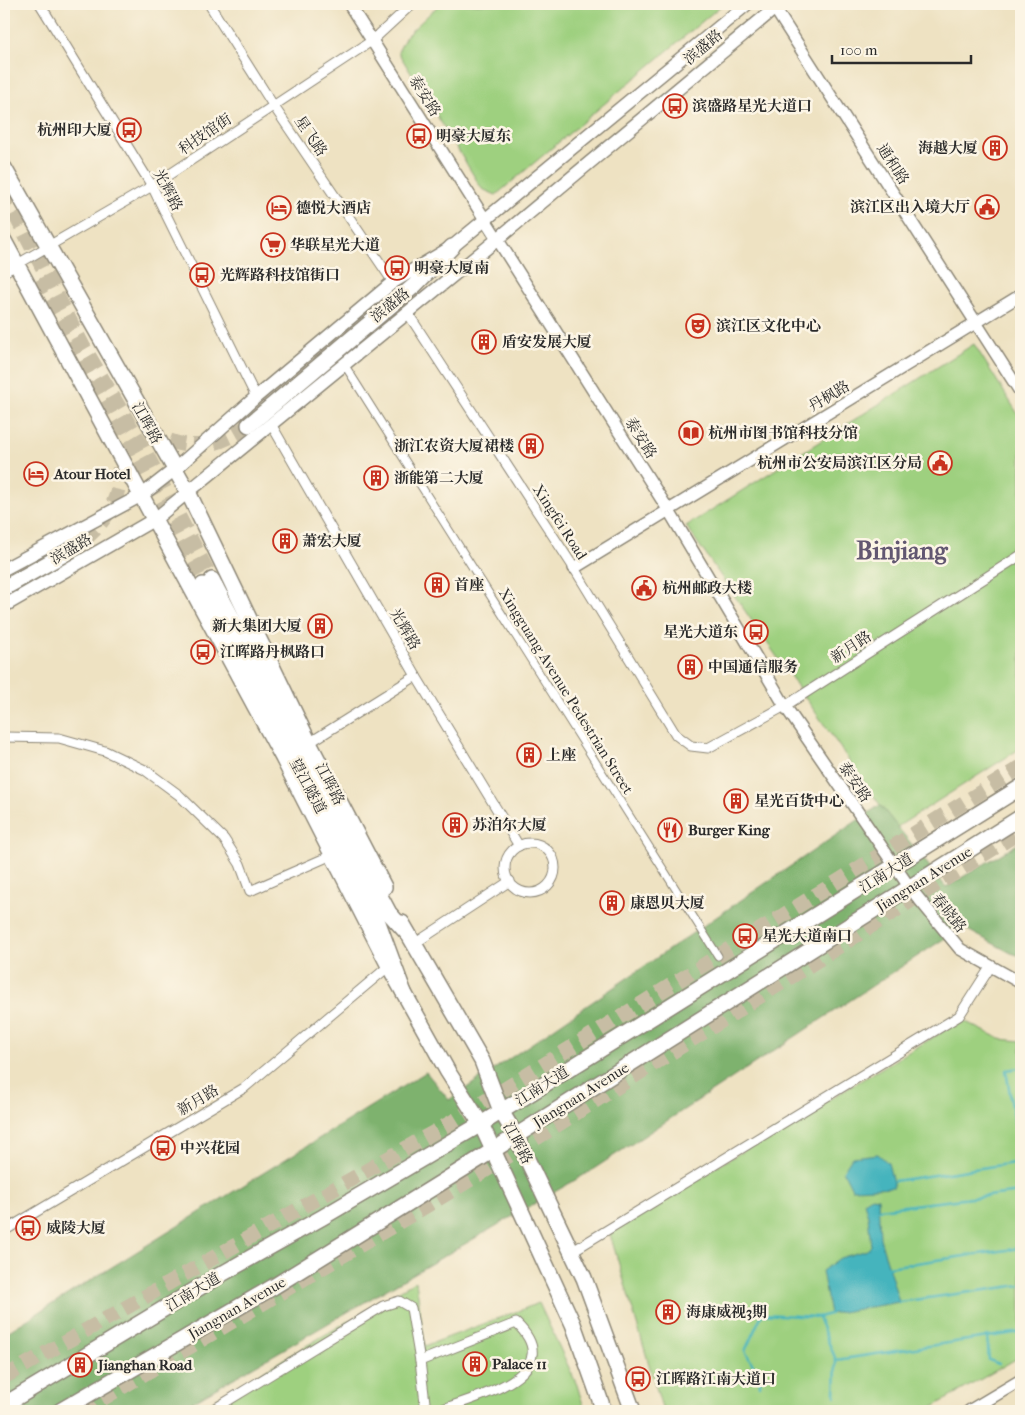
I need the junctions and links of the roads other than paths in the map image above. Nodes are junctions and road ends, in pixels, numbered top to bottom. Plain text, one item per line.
1 (40, 4) edge
2 (209, 4) edge
3 (349, 4) edge
4 (412, 4) edge
5 (746, 4) edge
6 (776, 5) edge
7 (373, 40) junction
8 (273, 105) junction
9 (4, 168) edge
10 (152, 186) junction
11 (484, 220) junction
12 (499, 238) junction
13 (4, 240) edge
14 (48, 247) junction
15 (452, 247) junction
16 (10, 268) edge
17 (393, 282) junction
18 (1021, 295) edge
19 (407, 312) junction
20 (978, 323) junction
21 (344, 364) junction
22 (1021, 393) edge
23 (256, 397) junction
24 (271, 424) junction
25 (248, 425) tunnel mouth
26 (174, 470) junction
27 (188, 492) junction
28 (142, 495) junction
29 (669, 511) junction
30 (156, 518) junction
31 (66, 553) tunnel mouth
32 (1021, 555) edge
33 (4, 567) edge
34 (574, 568) junction
35 (4, 588) edge
36 (4, 606) edge
37 (416, 676) junction
38 (785, 706) junction
39 (4, 737) edge
40 (309, 743) junction
41 (691, 746) joint
42 (1021, 787) edge
43 (1021, 817) edge
44 (519, 846) junction
45 (332, 855) junction
46 (895, 867) junction
47 (510, 880) junction
48 (910, 888) junction
49 (411, 939) junction
50 (718, 956) dead end
51 (389, 966) junction
52 (991, 966) junction
53 (1021, 983) edge
54 (404, 992) junction
55 (501, 1112) junction
56 (481, 1124) junction
57 (516, 1136) junction
58 (492, 1152) junction
59 (4, 1231) edge
60 (571, 1252) junction
61 (420, 1361) junction
62 (1021, 1380) edge
63 (4, 1405) edge
64 (60, 1411) edge
65 (211, 1411) edge
66 (426, 1411) edge
67 (437, 1411) edge
68 (604, 1411) edge
69 (633, 1411) edge
70 (970, 1411) edge

1 - 10 street, 光辉路
2 - 8 street, 星飞路
3 - 7 street, 泰安路
4 - 7 street, 科技馆街
5 - 11 main road, 滨盛路
6 - 12 main road, 滨盛路
6 - 20 street, 通和路
7 - 8 street, 科技馆街
7 - 11 street, 泰安路
8 - 10 street, 科技馆街
8 - 17 street, 星飞路
9 - 14 main road, 江晖路
10 - 14 street, 科技馆街
10 - 23 street, 光辉路
11 - 12 street, 泰安路
11 - 15 main road, 滨盛路
12 - 19 main road, 滨盛路
12 - 29 street, 泰安路
13 - 16 main road, 江晖路
14 - 16 street, 科技馆街
14 - 26 main road, 江晖路
15 - 17 main road, 滨盛路
15 - 25 main road
16 - 28 main road, 江晖路
17 - 23 main road, 滨盛路
18 - 20 street, 丹枫路
19 - 21 main road, 滨盛路
19 - 34 street, Xingfei Road
20 - 22 street, 通和路
20 - 29 street, 丹枫路
21 - 24 main road, 滨盛路
21 - 50 street, Xingguang Avenue Pedestrian Street
23 - 26 main road, 滨盛路
24 - 27 main road, 滨盛路
24 - 37 street, 光辉路
26 - 27 main road, 江晖路
26 - 28 main road, 滨盛路
27 - 30 main road, 滨盛路
27 - 40 main road, 江晖路
28 - 30 main road, 江晖路
28 - 33 main road, 滨盛路
29 - 34 street, 丹枫路
29 - 38 street, 泰安路
30 - 36 main road, 滨盛路
30 - 45 main road, 江晖路
31 - 35 main road
32 - 38 street, 新月路
34 - 41 street, Xingfei Road
37 - 40 street
37 - 44 street, 光辉路
38 - 41 street, 新月路
38 - 46 street, 泰安路
39 - 45 street
40 - 49 main road, 江晖路
42 - 46 main road, 江南大道
43 - 48 main road, Jiangnan Avenue
44 - 47 street
44 - 47 street
45 - 51 main road, 江晖路
46 - 48 street, 泰安路
46 - 55 main road, 江南大道
47 - 49 street
48 - 52 street, 春晓路
48 - 57 main road, Jiangnan Avenue
49 - 54 main road, 望江隧道
49 - 55 main road, 江晖路
51 - 54 main road, 江晖路
51 - 59 street, 新月路
52 - 53 street, 春晓路
52 - 60 street
54 - 56 main road, 江晖路
55 - 56 main road, 江南大道
55 - 57 main road, 江晖路
56 - 58 main road, 江晖路
56 - 63 main road, 江南大道
57 - 58 main road, Jiangnan Avenue
57 - 60 main road, 江晖路
58 - 64 main road, Jiangnan Avenue
58 - 68 main road, 江晖路
60 - 69 main road, 江晖路
61 - 65 street
61 - 66 street
61 - 67 street
62 - 70 street

